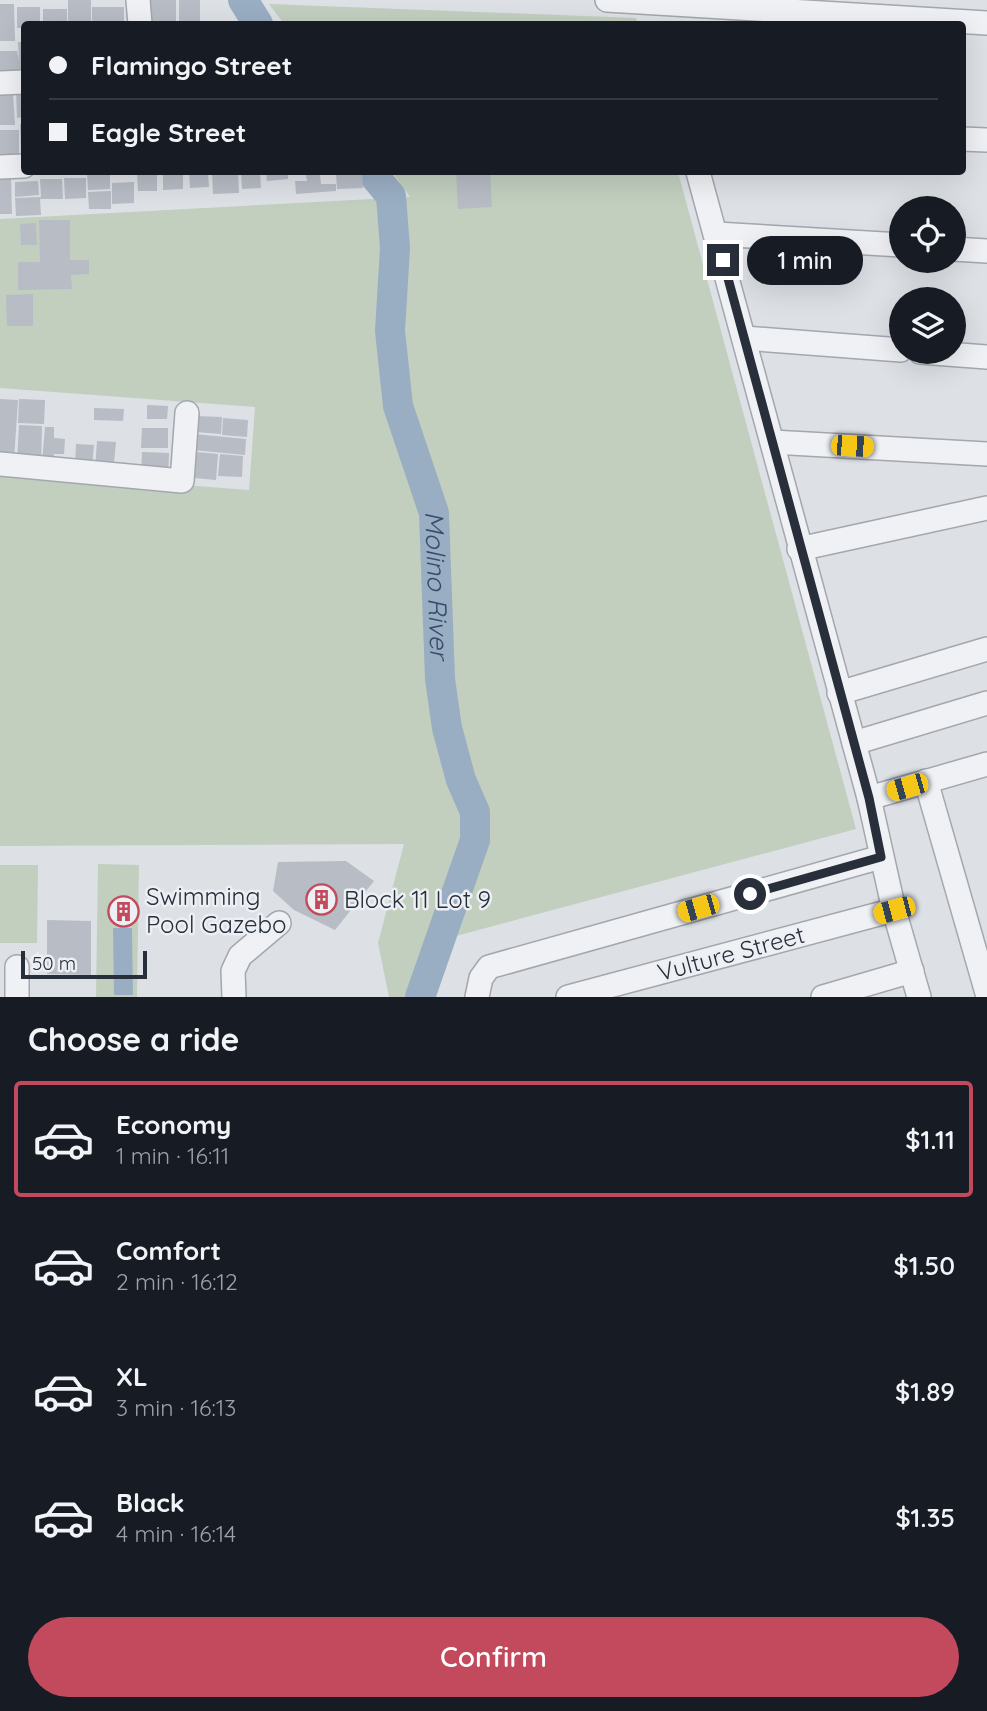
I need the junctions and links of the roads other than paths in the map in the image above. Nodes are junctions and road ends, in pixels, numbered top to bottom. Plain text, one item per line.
1 (138, 0) edge
2 (607, 0) edge
3 (654, 15) edge
4 (140, 21) edge
5 (904, 21) edge
6 (966, 22) edge
7 (987, 23) edge
8 (21, 82) edge
9 (0, 83) edge
10 (966, 139) edge
11 (987, 140) edge
12 (21, 166) edge
13 (0, 167) edge
14 (699, 175) edge
15 (716, 234) junction
16 (889, 244) edge
17 (966, 250) edge
18 (987, 251) edge
19 (744, 338) junction
20 (889, 349) edge
21 (966, 355) edge
22 (987, 357) edge
23 (187, 413) dead end
24 (772, 442) junction
25 (987, 454) edge
26 (0, 464) edge
27 (987, 508) edge
28 (800, 549) junction
29 (987, 649) edge
30 (839, 693) junction
31 (987, 703) edge
32 (854, 743) junction
33 (986, 767) edge
34 (926, 782) junction
35 (869, 798) junction
36 (881, 857) junction
37 (894, 910) junction
38 (279, 923) dead end
39 (17, 967) dead end
40 (912, 971) junction
41 (850, 993) edge
42 (987, 993) edge
43 (17, 997) edge
44 (234, 997) edge
45 (477, 997) edge
46 (568, 997) edge
47 (823, 997) edge
48 (919, 997) edge

1 - 4 street
2 - 3 street
3 - 5 street
6 - 7 street
8 - 9 street
10 - 11 street
12 - 13 street
14 - 15 street
15 - 16 street
15 - 19 street
17 - 18 street
19 - 20 street
19 - 24 street
21 - 22 street
23 - 26 street
24 - 25 street
24 - 28 street
27 - 28 street
28 - 30 street
29 - 30 street
30 - 32 street
31 - 32 street
32 - 35 street
33 - 34 street
34 - 35 street
34 - 42 street
35 - 36 street
36 - 37 street
36 - 45 street
37 - 40 street
37 - 46 street, Vulture Street
38 - 44 street
39 - 43 street
40 - 41 street
40 - 48 street
41 - 47 street

